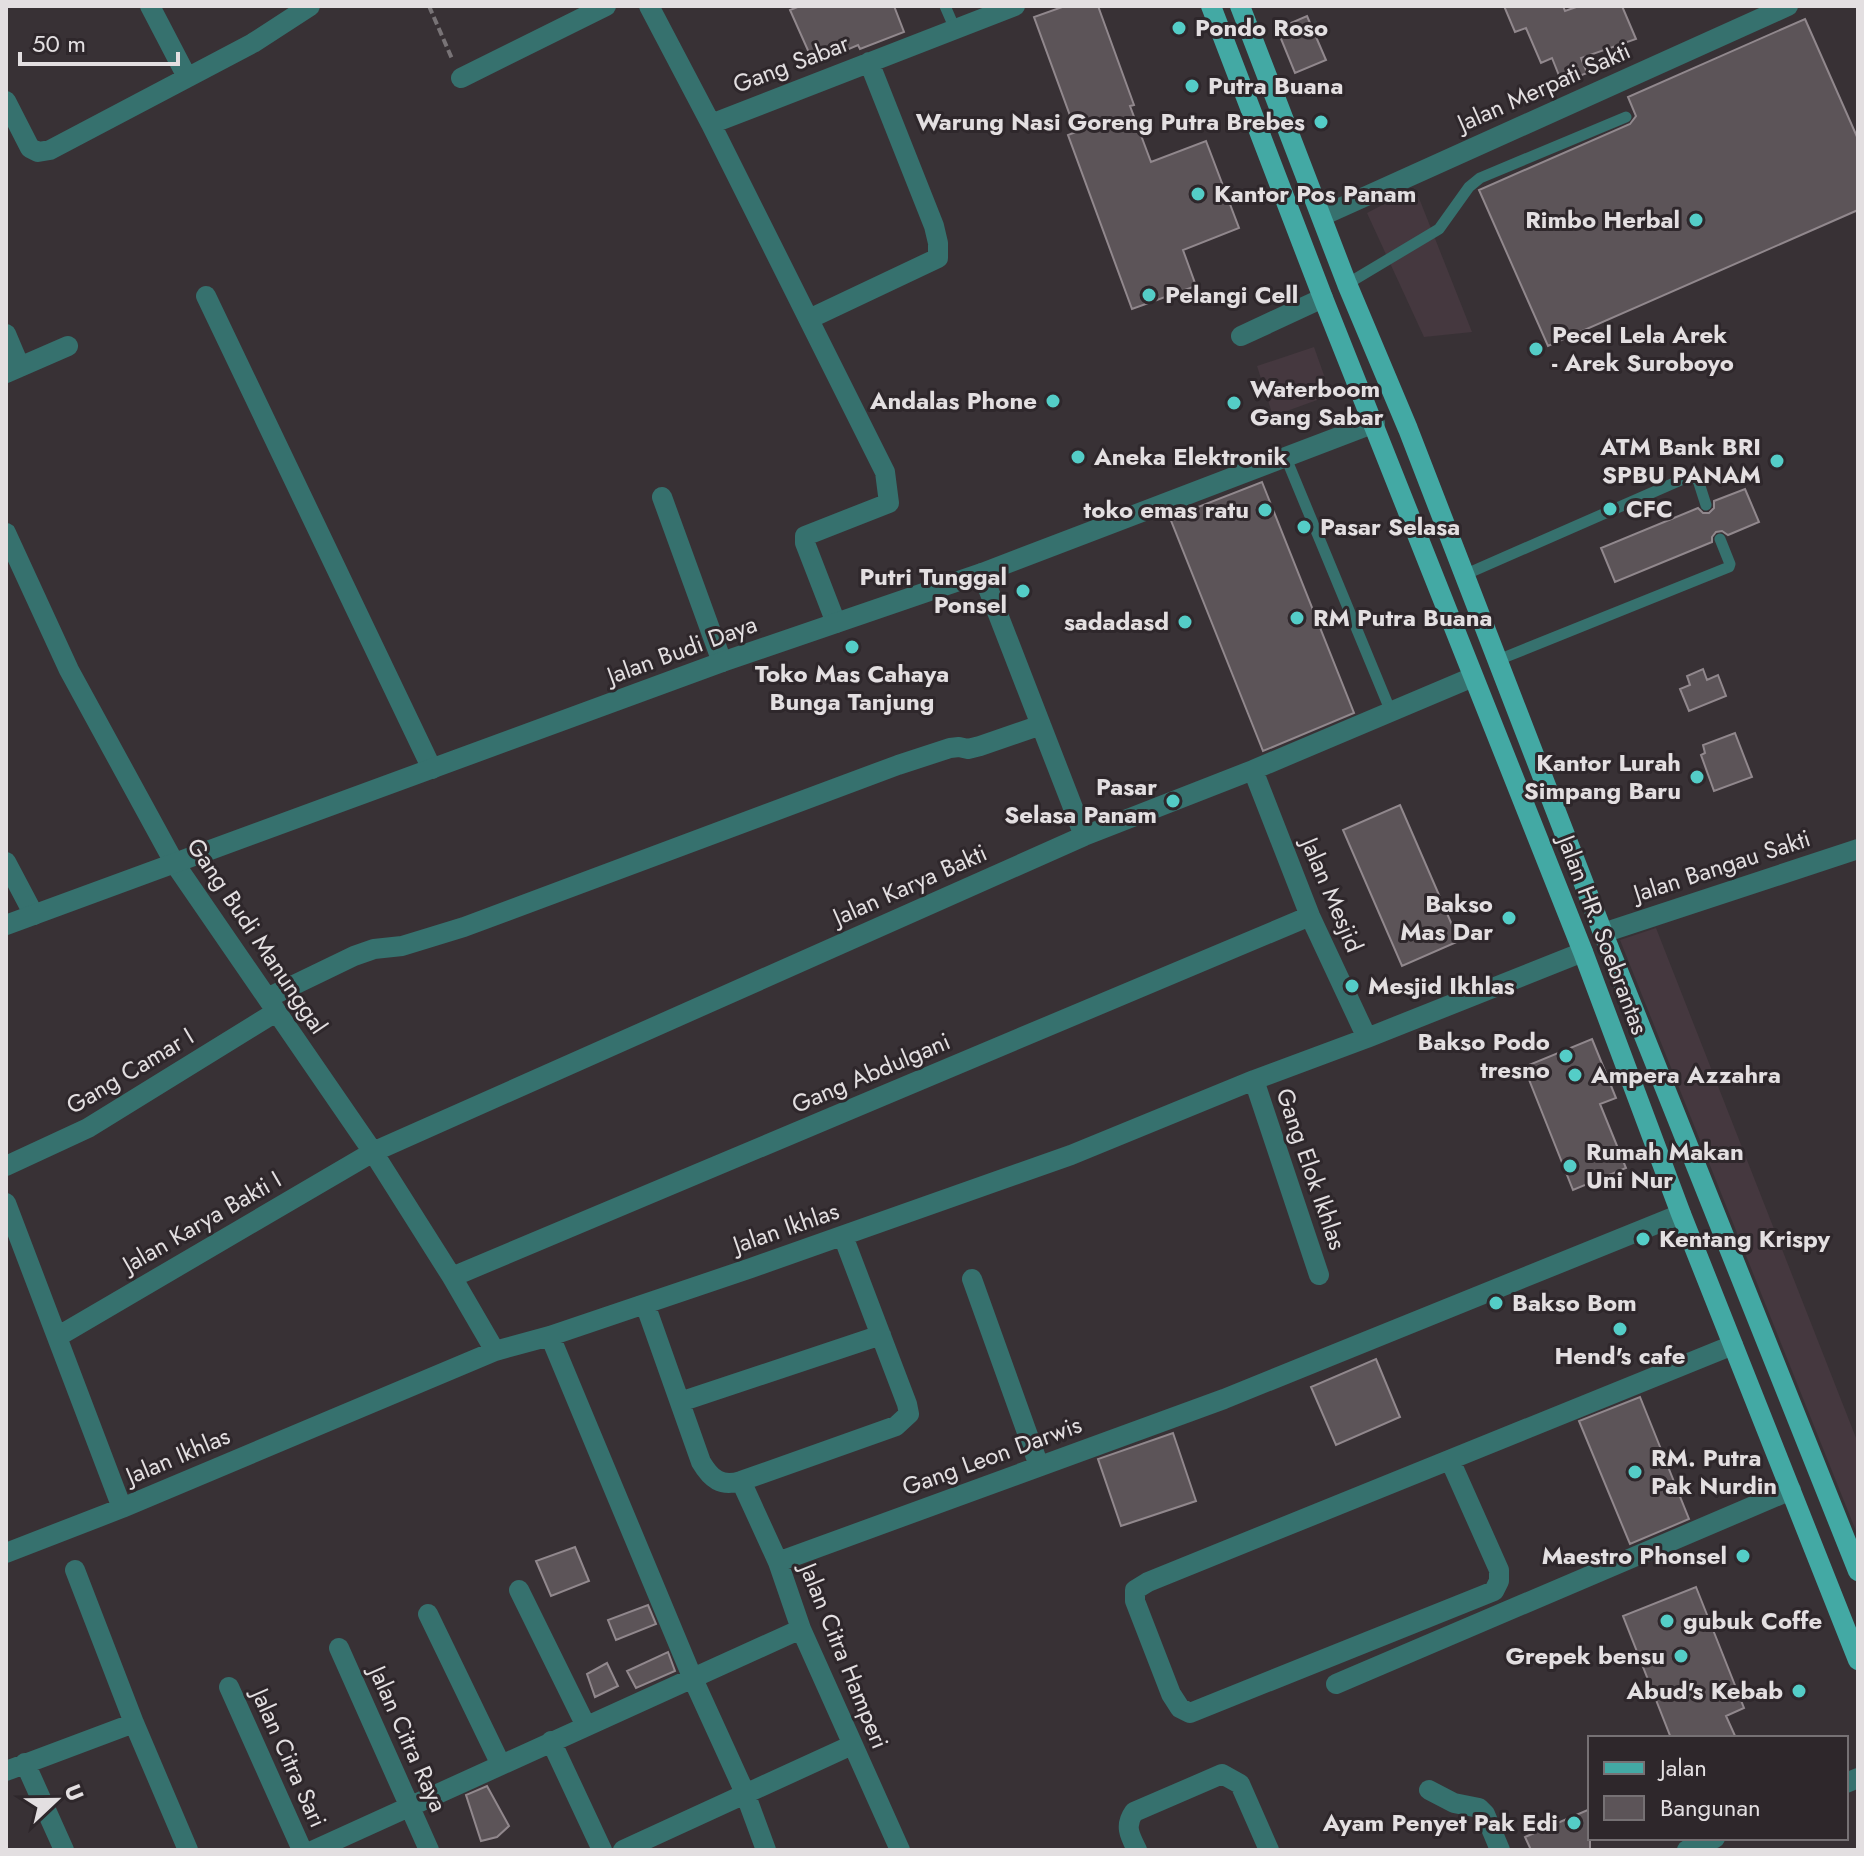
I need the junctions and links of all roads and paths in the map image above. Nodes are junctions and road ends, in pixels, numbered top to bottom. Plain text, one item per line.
1 (150, 6) edge
2 (310, 6) edge
3 (429, 6) edge
4 (606, 6) edge
5 (649, 6) edge
6 (945, 6) edge
7 (1015, 6) edge
8 (1211, 6) edge
9 (1240, 6) edge
10 (1788, 6) edge
11 (1749, 15) edge
12 (955, 29) junction
13 (869, 62) junction
14 (187, 77) junction
15 (461, 78) joint
16 (6, 101) edge
17 (1626, 117) dead end
18 (711, 124) junction
19 (1322, 216) junction
20 (1347, 284) junction
21 (206, 296) dead end
22 (1323, 298) junction
23 (809, 319) junction
24 (6, 334) edge
25 (1241, 336) dead end
26 (68, 346) dead end
27 (13, 370) edge
28 (1375, 423) junction
29 (1286, 458) junction
30 (662, 497) dead end
31 (1706, 505) dead end
32 (6, 533) edge
33 (1720, 539) dead end
34 (982, 573) junction
35 (1464, 575) junction
36 (836, 623) junction
37 (1498, 660) junction
38 (722, 662) junction
39 (1473, 677) junction
40 (1391, 712) junction
41 (1041, 725) junction
42 (432, 769) junction
43 (1253, 770) junction
44 (1084, 836) junction
45 (1858, 849) edge
46 (6, 862) edge
47 (175, 864) junction
48 (34, 915) junction
49 (1310, 916) junction
50 (6, 925) edge
51 (1603, 933) junction
52 (1583, 952) junction
53 (271, 1005) junction
54 (1367, 1038) junction
55 (1254, 1080) junction
56 (373, 1152) junction
57 (1692, 1152) junction
58 (1662, 1162) junction
59 (6, 1166) edge
60 (6, 1203) edge
61 (1681, 1214) junction
62 (843, 1236) junction
63 (1319, 1275) dead end
64 (452, 1277) junction
65 (972, 1279) dead end
66 (645, 1304) junction
67 (881, 1335) junction
68 (550, 1336) junction
69 (57, 1337) junction
70 (1733, 1345) junction
71 (495, 1351) junction
72 (680, 1402) junction
73 (1450, 1460) junction
74 (1039, 1466) junction
75 (741, 1481) junction
76 (1791, 1490) junction
77 (122, 1508) junction
78 (6, 1553) edge
79 (778, 1562) junction
80 (1857, 1568) edge
81 (75, 1570) dead end
82 (519, 1590) dead end
83 (428, 1614) dead end
84 (801, 1629) junction
85 (339, 1648) dead end
86 (1858, 1660) edge
87 (693, 1679) junction
88 (1336, 1684) dead end
89 (229, 1687) dead end
90 (134, 1723) junction
91 (586, 1726) junction
92 (551, 1741) junction
93 (852, 1745) junction
94 (501, 1765) junction
95 (15, 1767) edge
96 (1429, 1790) dead end
97 (745, 1793) junction
98 (410, 1808) junction
99 (1710, 1840) edge
100 (64, 1850) edge
101 (188, 1850) edge
102 (302, 1850) edge
103 (314, 1850) edge
104 (429, 1850) edge
105 (602, 1850) edge
106 (623, 1850) edge
107 (766, 1850) edge
108 (900, 1850) edge
109 (1137, 1850) edge
110 (1269, 1850) edge
111 (1500, 1850) edge
112 (1687, 1850) edge

1 - 14 street
2 - 14 street
3 - 15 path
4 - 15 street
5 - 18 street
6 - 12 lane
7 - 12 street, Gang Sabar
8 - 22 main road, Jalan HR. Soebrantas
9 - 19 main road, Jalan HR. Soebrantas
10 - 11 street, Jalan Merpati Sakti
11 - 19 street, Jalan Merpati Sakti
12 - 13 street, Gang Sabar
13 - 18 street, Gang Sabar
13 - 23 street
14 - 16 street
17 - 20 lane
18 - 23 street
19 - 20 main road, Jalan HR. Soebrantas
20 - 35 main road, Jalan HR. Soebrantas
21 - 42 street
22 - 25 street
22 - 28 main road, Jalan HR. Soebrantas
23 - 36 street
24 - 27 street
26 - 27 street
28 - 29 street, Jalan Budi Daya
28 - 39 main road, Jalan HR. Soebrantas
29 - 34 street, Jalan Budi Daya
29 - 40 lane
30 - 38 street
31 - 35 lane
32 - 47 street, Gang Budi Manunggal
33 - 37 lane
34 - 36 street, Jalan Budi Daya
34 - 41 street
35 - 37 main road, Jalan HR. Soebrantas
36 - 38 street, Jalan Budi Daya
37 - 51 main road, Jalan HR. Soebrantas
38 - 42 street, Jalan Budi Daya
39 - 40 street, Jalan Karya Bakti
39 - 52 main road, Jalan HR. Soebrantas
40 - 43 street, Jalan Karya Bakti
41 - 44 street
41 - 53 street, Gang Camar I
42 - 47 street, Jalan Budi Daya
43 - 44 street, Jalan Karya Bakti
43 - 49 street, Jalan Mesjid
44 - 56 street, Jalan Karya Bakti
45 - 51 street, Jalan Bangau Sakti
46 - 48 street
47 - 48 street, Jalan Budi Daya
47 - 53 street, Gang Budi Manunggal
48 - 50 street, Jalan Budi Daya
49 - 54 street, Jalan Mesjid
49 - 64 street, Gang Abdulgani
51 - 57 main road, Jalan HR. Soebrantas
52 - 54 street, Jalan Ikhlas
52 - 58 main road, Jalan HR. Soebrantas
53 - 56 street, Gang Budi Manunggal
53 - 59 street, Gang Camar I
54 - 55 street, Jalan Ikhlas
55 - 62 street, Jalan Ikhlas
55 - 63 street, Gang Elok Ikhlas
56 - 64 street, Gang Budi Manunggal
56 - 69 street, Jalan Karya Bakti I
57 - 58 main road
57 - 80 main road, Jalan HR. Soebrantas
58 - 61 main road, Jalan HR. Soebrantas
60 - 69 street
61 - 70 main road, Jalan HR. Soebrantas
61 - 74 street, Gang Leon Darwis
62 - 66 street, Jalan Ikhlas
62 - 67 street
64 - 71 street, Gang Budi Manunggal
65 - 74 street
66 - 68 street, Jalan Ikhlas
66 - 72 street
67 - 72 street
67 - 75 street
68 - 71 street, Jalan Ikhlas
68 - 87 street
69 - 77 street
70 - 73 street
70 - 76 main road, Jalan HR. Soebrantas
71 - 77 street, Jalan Ikhlas
72 - 75 street
73 - 73 street
74 - 79 street, Gang Leon Darwis
75 - 79 street, Jalan Citra Hamperi
76 - 86 main road, Jalan HR. Soebrantas
76 - 88 street
77 - 78 street, Jalan Ikhlas
79 - 84 street, Jalan Citra Hamperi
81 - 90 street
82 - 91 street
83 - 94 street
84 - 87 street
84 - 93 street, Jalan Citra Hamperi
85 - 98 street, Jalan Citra Raya
87 - 91 street
87 - 97 street
89 - 102 street, Jalan Citra Sari
90 - 95 street
90 - 101 street
91 - 92 street
92 - 94 street
92 - 105 street
93 - 97 street
93 - 108 street, Jalan Citra Hamperi
94 - 98 street
95 - 100 street
96 - 111 street
97 - 106 street
97 - 107 street
98 - 103 street
98 - 104 street, Jalan Citra Raya
99 - 112 street
109 - 110 street

